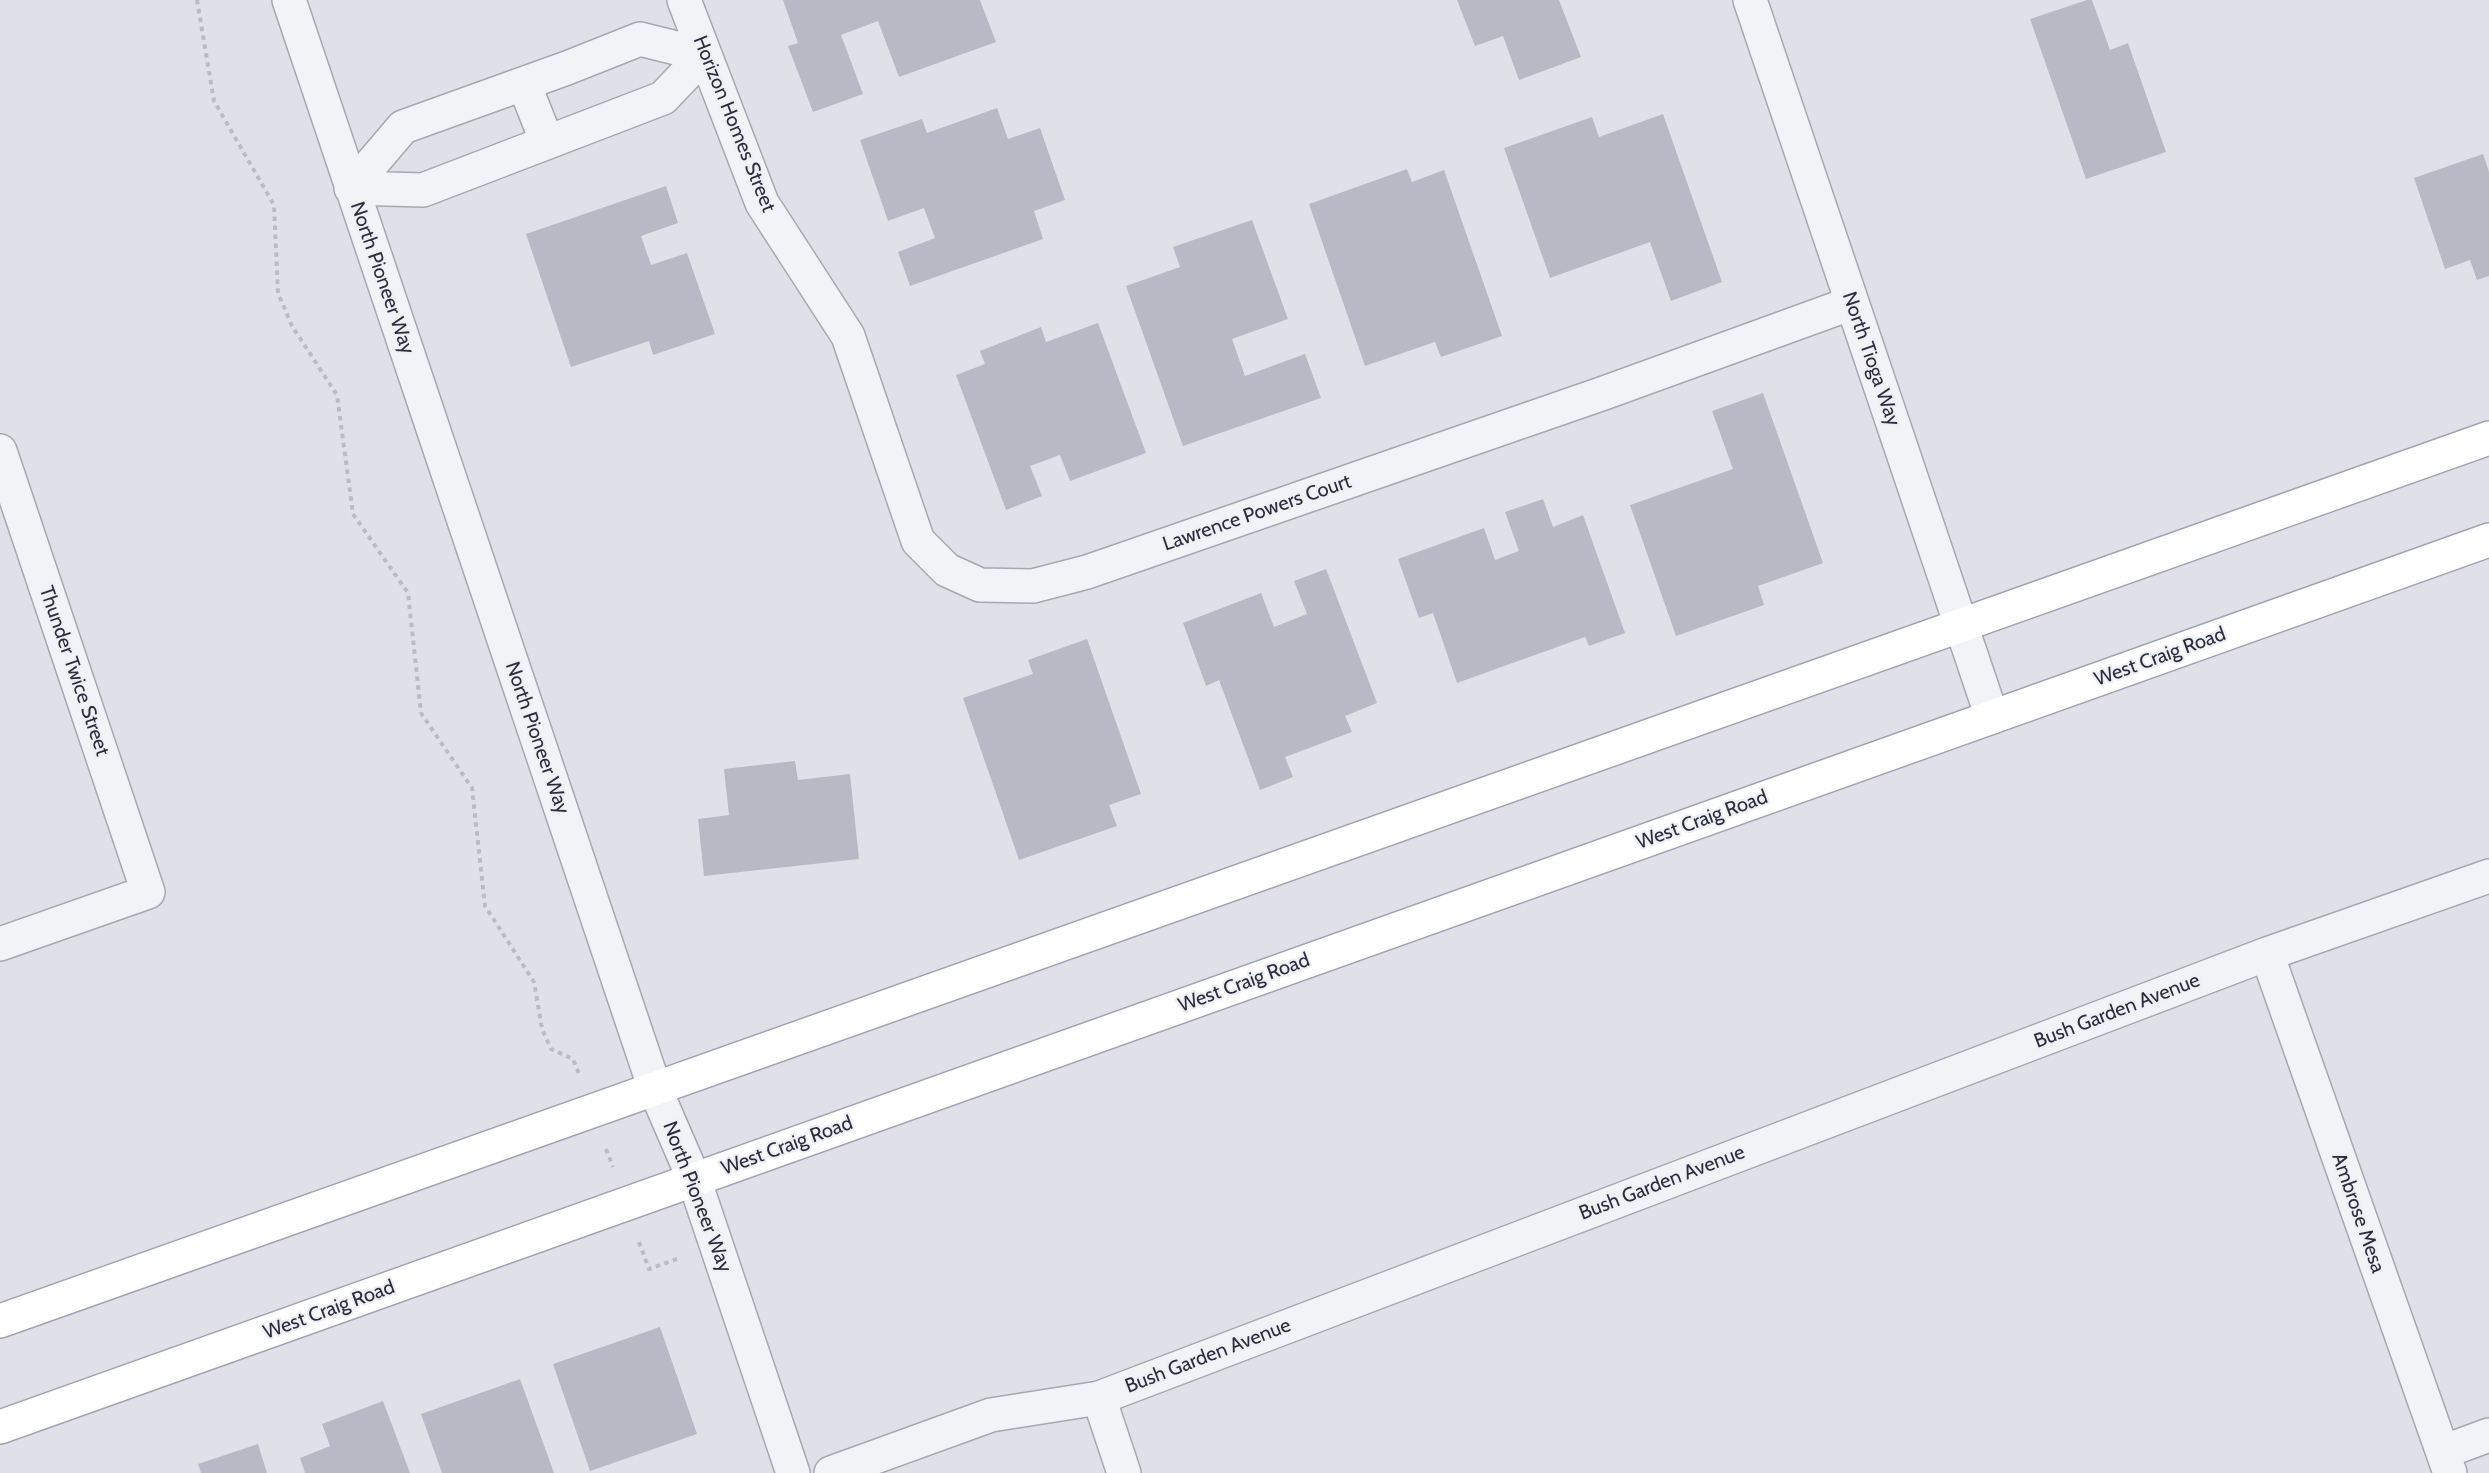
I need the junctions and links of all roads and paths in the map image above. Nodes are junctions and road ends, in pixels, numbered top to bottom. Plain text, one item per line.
1 (197, 0) edge
2 (289, 0) edge
3 (684, 0) edge
4 (1750, 0) edge
5 (704, 54) junction
6 (524, 84) junction
7 (547, 142) junction
8 (351, 188) junction
9 (1852, 303) junction
10 (2489, 438) edge
11 (0, 451) edge
12 (2489, 540) edge
13 (918, 541) joint
14 (1961, 627) junction
15 (1992, 717) junction
16 (2489, 876) edge
17 (0, 944) edge
18 (2267, 954) junction
19 (573, 1059) dead end
20 (655, 1089) junction
21 (694, 1179) junction
22 (0, 1321) edge
23 (1099, 1398) junction
24 (0, 1427) edge
25 (2489, 1435) edge
26 (2446, 1462) edge
27 (793, 1473) edge
28 (831, 1473) edge
29 (1124, 1473) edge

1 - 19 path
2 - 8 street, North Pioneer Way
3 - 5 street, Horizon Homes Street
4 - 9 street, North Tioga Way
5 - 6 street
5 - 7 street
5 - 13 street, Horizon Homes Street
6 - 7 street
6 - 8 street
7 - 8 street
8 - 20 street, North Pioneer Way
9 - 13 street, Lawrence Powers Court
9 - 14 street, North Tioga Way
10 - 14 main road
11 - 17 street, Thunder Twice Street
12 - 15 main road, West Craig Road
14 - 15 street, North Tioga Way
14 - 20 main road
15 - 21 main road, West Craig Road
16 - 18 street, Bush Garden Avenue
18 - 23 street, Bush Garden Avenue
18 - 26 street, Ambrose Mesa
20 - 21 street, North Pioneer Way
20 - 22 main road
21 - 24 main road, West Craig Road
21 - 27 street, North Pioneer Way
23 - 28 street, Bush Garden Avenue
23 - 29 street
25 - 26 street

